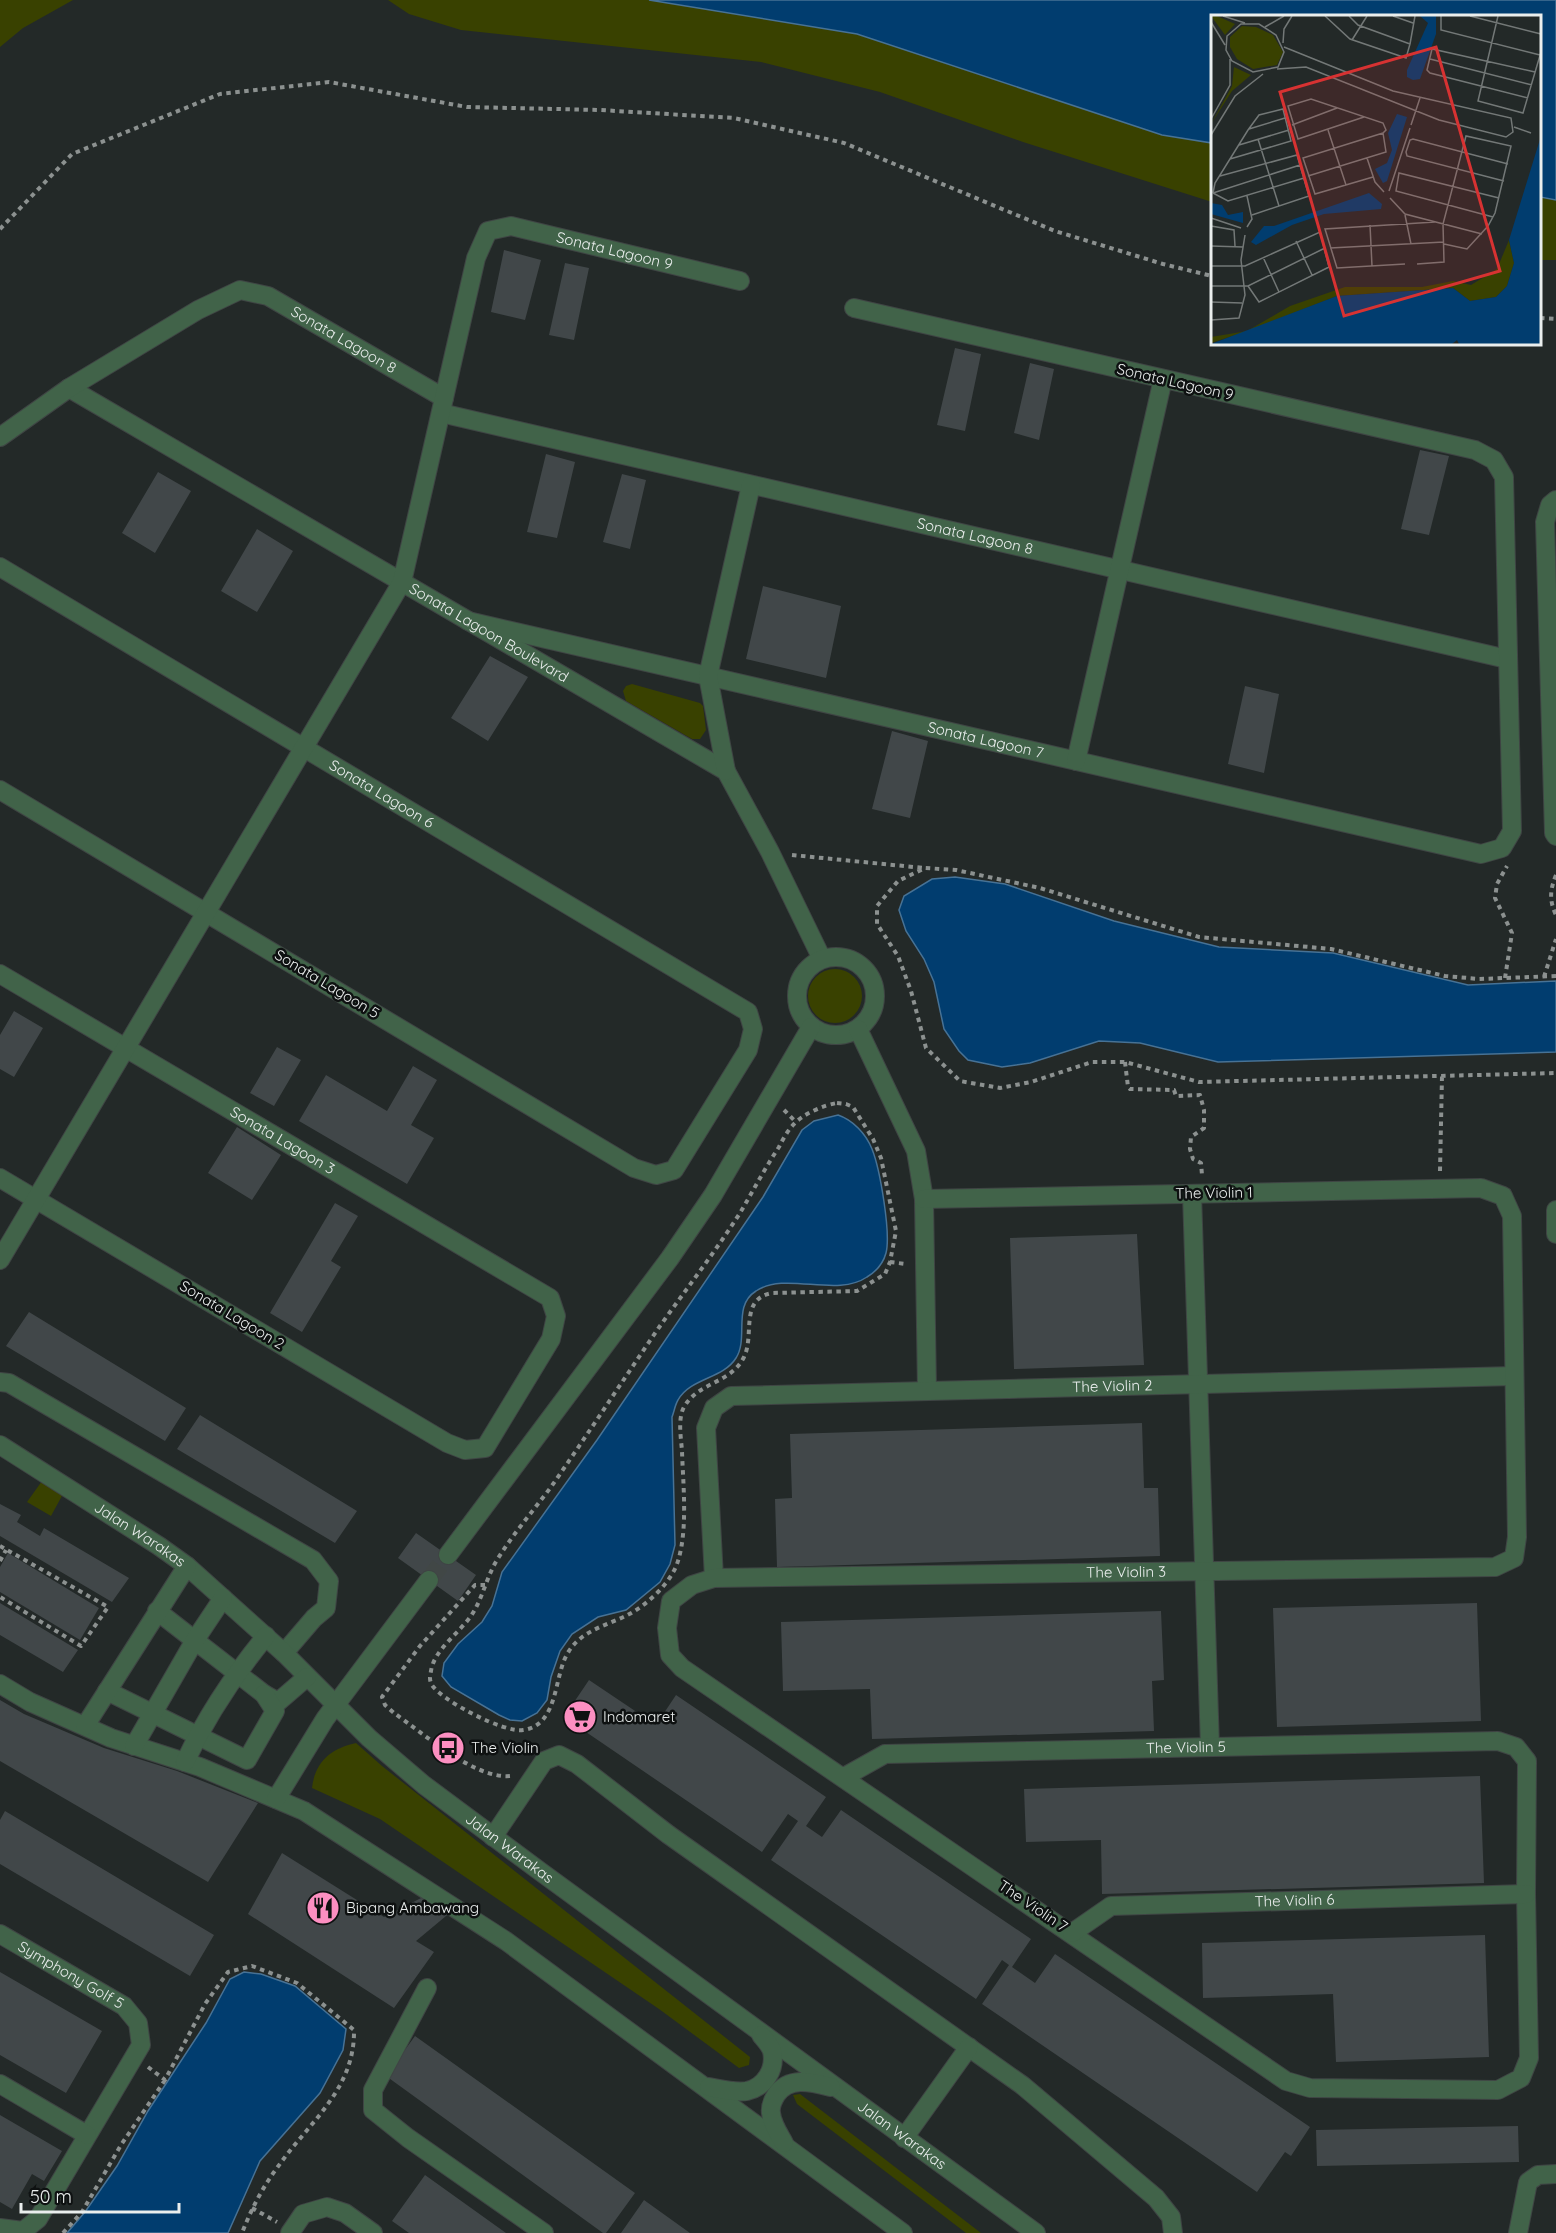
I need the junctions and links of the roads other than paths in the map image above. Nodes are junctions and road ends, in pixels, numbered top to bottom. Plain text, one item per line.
1 (740, 281) dead end
2 (854, 308) dead end
3 (1163, 379) junction
4 (69, 388) junction
5 (442, 405) junction
6 (0, 437) edge
7 (751, 485) junction
8 (1553, 502) edge
9 (0, 567) edge
10 (1120, 570) junction
11 (402, 582) junction
12 (468, 621) junction
13 (1507, 659) junction
14 (1553, 669) edge
15 (708, 676) junction
16 (304, 747) junction
17 (1076, 761) junction
18 (726, 771) junction
19 (0, 790) edge
20 (1556, 836) edge
21 (206, 912) junction
22 (822, 959) junction
23 (0, 974) edge
24 (811, 1027) junction
25 (858, 1029) junction
26 (126, 1048) junction
27 (656, 1174) joint
28 (0, 1178) edge
29 (1198, 1194) junction
30 (924, 1198) junction
31 (36, 1199) junction
32 (1556, 1210) edge
33 (1556, 1234) edge
34 (0, 1260) edge
35 (1514, 1376) junction
36 (0, 1382) edge
37 (1198, 1384) junction
38 (927, 1391) junction
39 (0, 1445) edge
40 (465, 1450) joint
41 (448, 1555) tunnel mouth
42 (188, 1566) junction
43 (1204, 1571) junction
44 (714, 1578) junction
45 (429, 1580) tunnel mouth
46 (223, 1598) junction
47 (157, 1611) junction
48 (266, 1636) junction
49 (195, 1640) junction
50 (284, 1653) junction
51 (237, 1673) junction
52 (308, 1677) junction
53 (0, 1684) edge
54 (106, 1691) junction
55 (264, 1694) junction
56 (335, 1706) junction
57 (152, 1714) junction
58 (85, 1726) junction
59 (197, 1736) junction
60 (134, 1746) junction
61 (1210, 1748) junction
62 (247, 1760) junction
63 (184, 1762) junction
64 (844, 1777) junction
65 (235, 1781) junction
66 (276, 1799) junction
67 (493, 1837) junction
68 (1526, 1894) junction
69 (1072, 1933) junction
70 (0, 1934) edge
71 (427, 1988) dead end
72 (756, 2029) junction
73 (969, 2047) junction
74 (0, 2084) edge
75 (704, 2087) junction
76 (838, 2089) junction
77 (87, 2135) junction
78 (904, 2138) junction
79 (787, 2147) junction
80 (1556, 2174) edge
81 (0, 2228) edge
82 (291, 2231) edge
83 (373, 2233) edge
84 (544, 2233) edge
85 (903, 2233) edge
86 (1036, 2233) edge
87 (1173, 2233) edge
88 (1518, 2233) edge

1 - 5 street, Sonata Lagoon 9
2 - 3 street, Sonata Lagoon 9
3 - 10 street
3 - 13 street, Sonata Lagoon 9
4 - 5 street, Sonata Lagoon 8
4 - 6 street
4 - 11 street, Sonata Lagoon Boulevard
5 - 7 street, Sonata Lagoon 8
5 - 11 street
7 - 10 street, Sonata Lagoon 8
7 - 15 street
8 - 14 street
9 - 16 street, Sonata Lagoon 6
10 - 13 street, Sonata Lagoon 8
10 - 17 street
11 - 12 street, Sonata Lagoon Boulevard
11 - 16 street
12 - 15 street, Sonata Lagoon 7
12 - 18 street, Sonata Lagoon Boulevard
13 - 17 street, Sonata Lagoon 7
14 - 20 street
15 - 17 street, Sonata Lagoon 7
15 - 18 street
16 - 21 street
16 - 27 street, Sonata Lagoon 6
18 - 22 street
19 - 21 street, Sonata Lagoon 5
21 - 26 street
21 - 27 street, Sonata Lagoon 5
22 - 24 street
22 - 25 street
23 - 26 street, Sonata Lagoon 3
24 - 25 street
24 - 41 street
25 - 30 street
26 - 31 street
26 - 40 street, Sonata Lagoon 3
28 - 31 street, Sonata Lagoon 2
29 - 30 street, The Violin 1
29 - 35 street, The Violin 1
29 - 37 street
30 - 38 street
31 - 34 street
31 - 40 street, Sonata Lagoon 2
32 - 33 street
35 - 37 street, The Violin 2
35 - 43 street, The Violin 3
36 - 50 street
37 - 38 street, The Violin 2
37 - 43 street
38 - 44 street, The Violin 2
39 - 42 street, Jalan Warakas
42 - 46 street, Jalan Warakas
42 - 47 street
43 - 44 street, The Violin 3
43 - 61 street
44 - 64 street, The Violin 7
45 - 56 street
46 - 48 street, Jalan Warakas
46 - 49 street
47 - 49 street
47 - 54 street
48 - 50 street, Jalan Warakas
48 - 51 street
49 - 51 street
49 - 57 street
50 - 52 street, Jalan Warakas
51 - 55 street
51 - 59 street
52 - 55 street
52 - 56 street, Jalan Warakas
53 - 58 street
54 - 57 street
54 - 58 street
55 - 62 street
56 - 66 street
56 - 67 street, Jalan Warakas
57 - 59 street
57 - 60 street
58 - 60 street
59 - 62 street
59 - 63 street
60 - 63 street
61 - 64 street, The Violin 5
61 - 68 street, The Violin 5
62 - 65 street
63 - 65 street
64 - 69 street, The Violin 7
65 - 66 street
66 - 75 street
67 - 72 street, Jalan Warakas
67 - 73 street
68 - 69 street, The Violin 6
68 - 69 street, The Violin 7
70 - 77 street, Symphony Golf 5
71 - 84 street
72 - 75 street
72 - 76 street, Jalan Warakas
73 - 78 street
73 - 87 street
74 - 77 street
75 - 79 street
76 - 78 street, Jalan Warakas
76 - 79 street
77 - 81 street
78 - 86 street, Jalan Warakas
79 - 85 street
80 - 88 street
82 - 83 street

